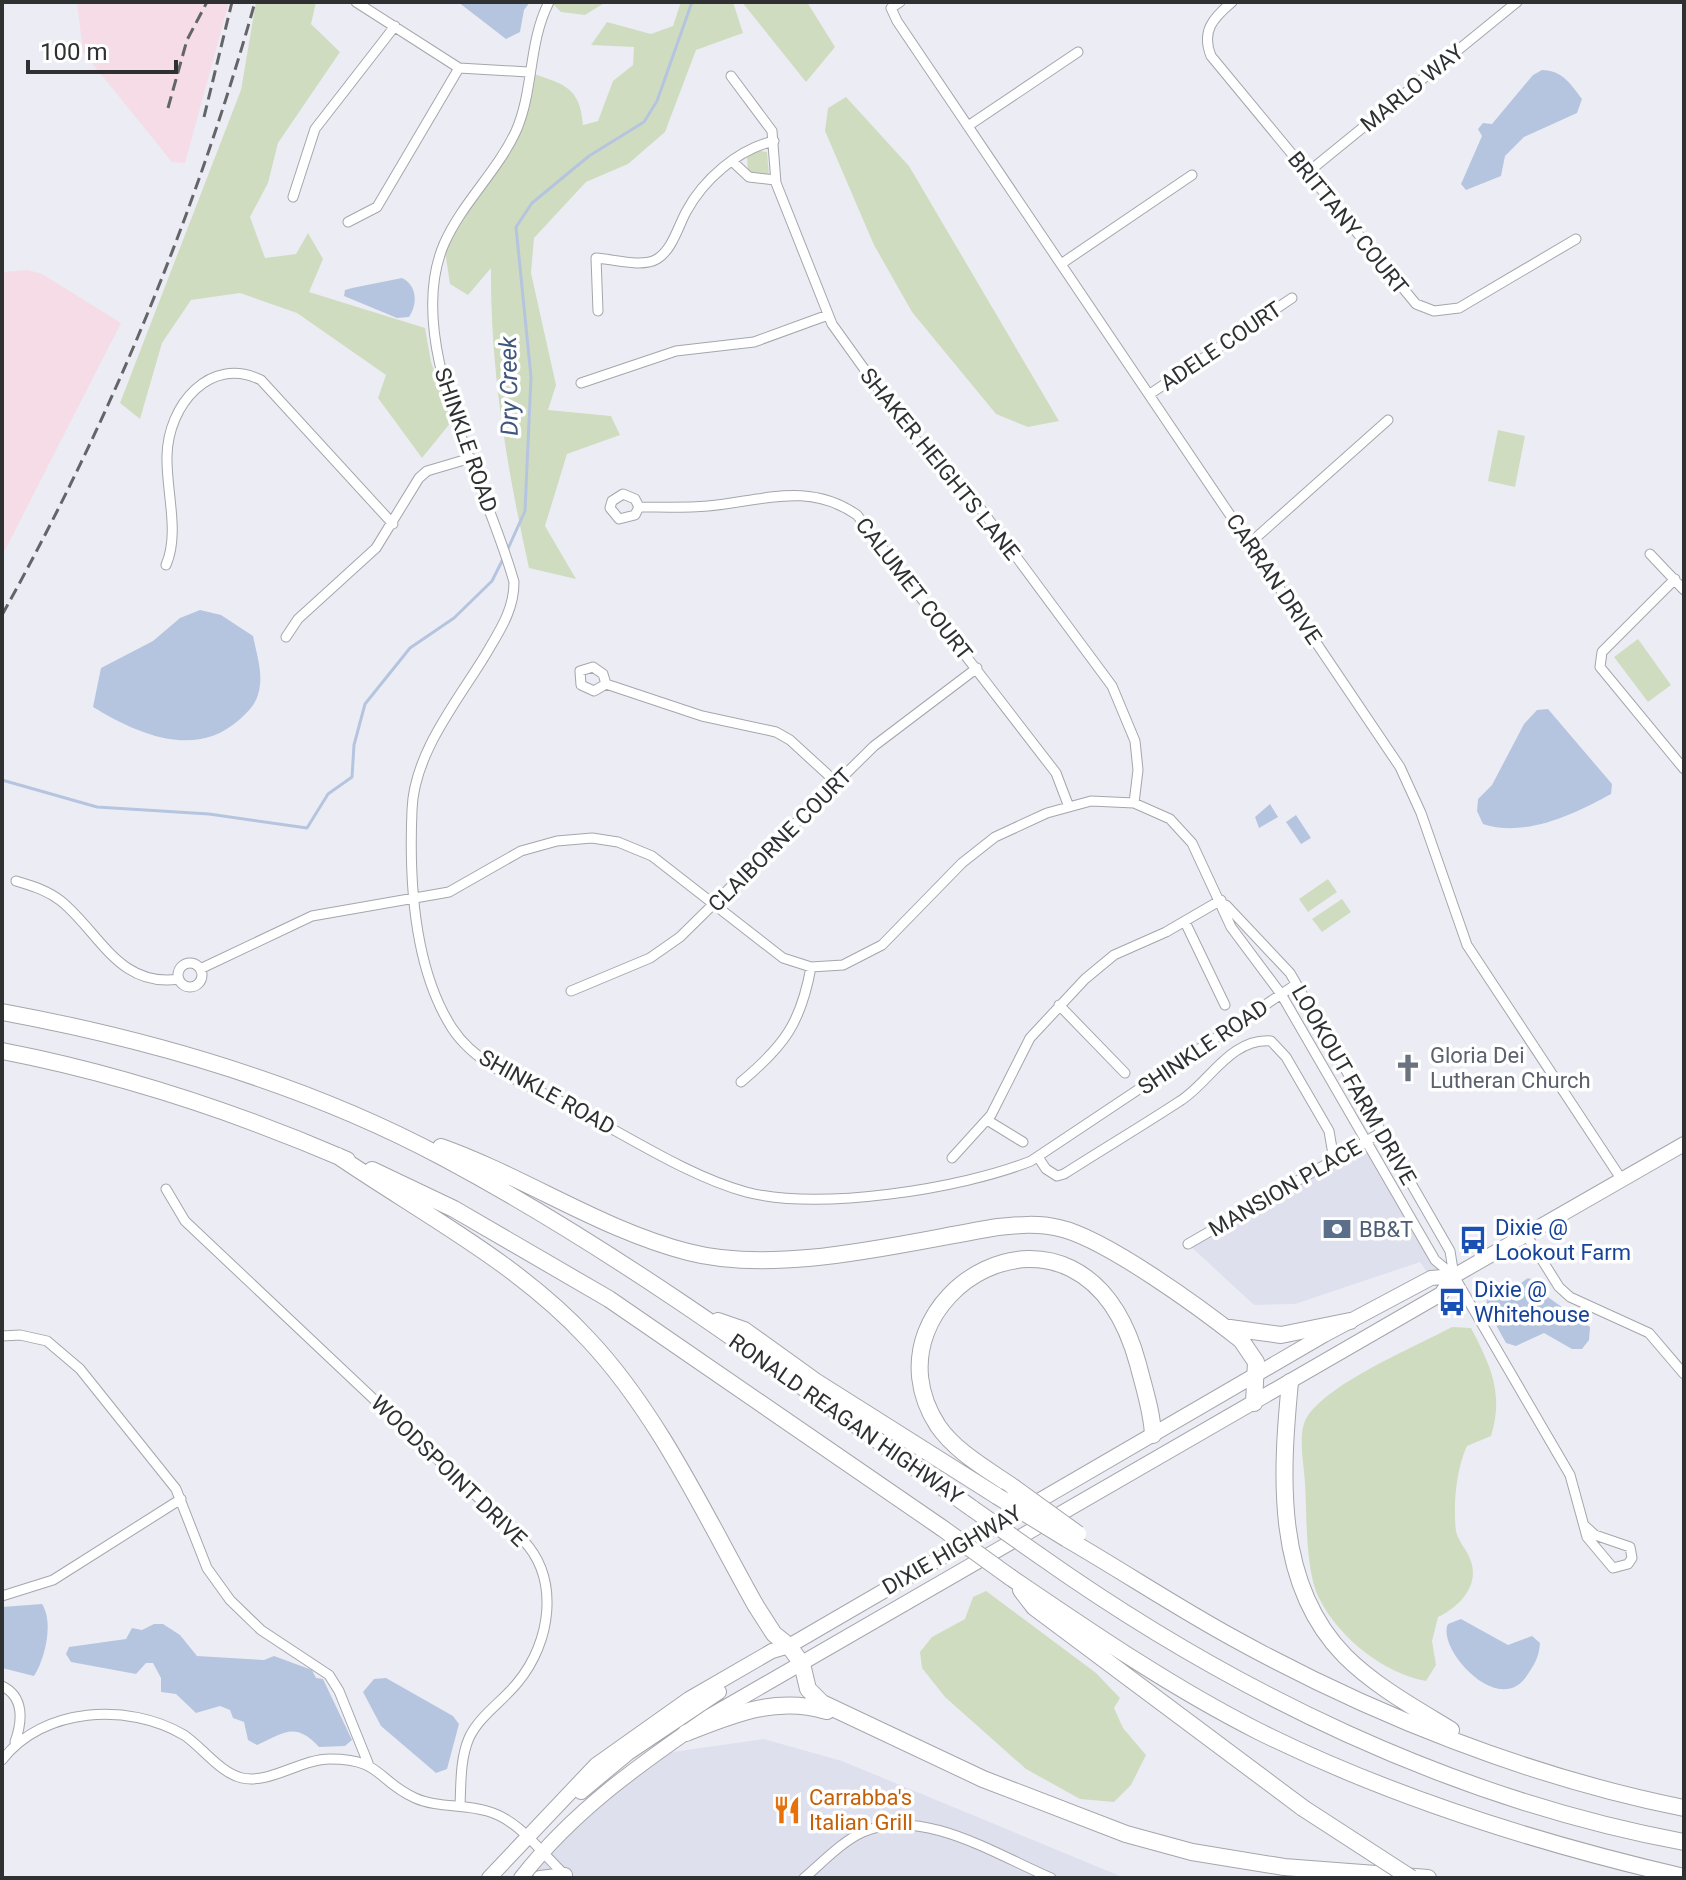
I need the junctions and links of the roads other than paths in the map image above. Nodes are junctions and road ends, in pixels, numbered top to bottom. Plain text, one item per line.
1 (356, 2) edge
2 (549, 2) edge
3 (900, 2) edge
4 (1232, 2) edge
5 (1517, 2) edge
6 (395, 26) junction
7 (1078, 52) dead end
8 (459, 68) junction
9 (528, 72) junction
10 (731, 76) dead end
11 (968, 126) junction
12 (774, 141) junction
13 (733, 162) junction
14 (1307, 173) junction
15 (1192, 175) dead end
16 (775, 180) junction
17 (293, 197) dead end
18 (348, 222) dead end
19 (1576, 239) dead end
20 (1061, 264) junction
21 (1292, 298) dead end
22 (598, 311) dead end
23 (828, 315) junction
24 (581, 383) dead end
25 (1150, 394) junction
26 (1388, 420) dead end
27 (471, 458) junction
28 (639, 507) dead end
29 (393, 524) junction
30 (1250, 543) junction
31 (1650, 554) dead end
32 (166, 565) dead end
33 (1675, 579) junction
34 (1684, 590) edge
35 (286, 637) dead end
36 (977, 668) junction
37 (606, 684) dead end
38 (1684, 769) edge
39 (837, 783) junction
40 (1134, 803) junction
41 (1069, 807) junction
42 (16, 881) dead end
43 (415, 896) junction
44 (1221, 900) junction
45 (714, 905) junction
46 (1185, 922) junction
47 (811, 967) junction
48 (200, 969) junction
49 (179, 979) junction
50 (1295, 985) junction
51 (571, 991) dead end
52 (1281, 994) junction
53 (1059, 1005) junction
54 (1225, 1005) dead end
55 (2, 1012) edge
56 (2, 1051) edge
57 (1125, 1073) dead end
58 (741, 1082) dead end
59 (987, 1120) junction
60 (369, 1122) junction
61 (1382, 1132) junction
62 (1023, 1142) dead end
63 (1364, 1142) junction
64 (1684, 1144) edge
65 (338, 1156) junction
66 (1038, 1157) junction
67 (952, 1158) dead end
68 (1334, 1160) junction
69 (1622, 1180) junction
70 (166, 1189) dead end
71 (1527, 1236) junction
72 (1188, 1244) dead end
73 (1454, 1276) junction
74 (700, 1315) junction
75 (1350, 1321) junction
76 (1224, 1327) junction
77 (2, 1329) edge
78 (20, 1335) junction
79 (2, 1336) edge
80 (1256, 1374) junction
81 (1684, 1374) edge
82 (1290, 1382) junction
83 (1254, 1403) junction
84 (1153, 1435) junction
85 (181, 1499) junction
86 (1585, 1526) junction
87 (1073, 1537) junction
88 (1010, 1577) junction
89 (2, 1596) edge
90 (789, 1646) junction
91 (802, 1664) junction
92 (2, 1686) edge
93 (21, 1715) junction
94 (847, 1717) junction
95 (42, 1726) junction
96 (686, 1733) junction
97 (15, 1743) junction
98 (1476, 1746) junction
99 (2, 1760) edge
100 (368, 1763) junction
101 (1623, 1793) junction
102 (1684, 1796) edge
103 (460, 1806) junction
104 (1684, 1808) edge
105 (527, 1837) junction
106 (1684, 1842) edge
107 (541, 1852) junction
108 (567, 1877) edge
109 (1684, 1877) edge
110 (489, 1878) edge
111 (521, 1878) edge
112 (540, 1878) edge
113 (804, 1878) edge
114 (1051, 1878) edge
115 (1411, 1878) edge
116 (1428, 1878) edge

1 - 6 street
2 - 9 street, SHINKLE ROAD
3 - 11 street, CARRAN DRIVE
4 - 14 street, BRITTANY COURT
5 - 14 street, MARLO WAY
6 - 8 street
6 - 17 street
7 - 11 street
8 - 9 street
8 - 18 street
9 - 27 street, SHINKLE ROAD
10 - 12 street, SHAKER HEIGHTS LANE
11 - 20 street, CARRAN DRIVE
12 - 13 street
12 - 16 street, SHAKER HEIGHTS LANE
13 - 16 street
13 - 22 street
14 - 19 street, BRITTANY COURT
15 - 20 street
16 - 23 street, SHAKER HEIGHTS LANE
20 - 25 street, CARRAN DRIVE
21 - 25 street, ADELE COURT
23 - 24 street
23 - 40 street, SHAKER HEIGHTS LANE
25 - 30 street, CARRAN DRIVE
26 - 30 street
27 - 29 street
27 - 43 street, SHINKLE ROAD
28 - 36 street, CALUMET COURT
29 - 32 street
29 - 35 street
30 - 69 street, CARRAN DRIVE
31 - 33 street
33 - 34 street
33 - 38 street
36 - 39 street, CLAIBORNE COURT
36 - 41 street, CALUMET COURT
37 - 39 street
39 - 45 street, CLAIBORNE COURT
40 - 41 street, LOOKOUT FARM DRIVE
40 - 44 street, LOOKOUT FARM DRIVE
41 - 47 street, LOOKOUT FARM DRIVE
42 - 49 street
43 - 45 street, LOOKOUT FARM DRIVE
43 - 48 street, LOOKOUT FARM DRIVE
43 - 66 street, SHINKLE ROAD
44 - 46 street
44 - 50 street, LOOKOUT FARM DRIVE
44 - 52 street, LOOKOUT FARM DRIVE
45 - 47 street, LOOKOUT FARM DRIVE
45 - 51 street, CLAIBORNE COURT
46 - 53 street
46 - 54 street
47 - 58 street
48 - 49 street, LOOKOUT FARM DRIVE
48 - 49 street, LOOKOUT FARM DRIVE
50 - 52 street, SHINKLE ROAD
50 - 61 street, LOOKOUT FARM DRIVE
52 - 63 street, LOOKOUT FARM DRIVE
52 - 66 street, SHINKLE ROAD
53 - 57 street
53 - 59 street
55 - 60 highway, RONALD REAGAN HIGHWAY
56 - 65 highway, RONALD REAGAN HIGHWAY
59 - 62 street
59 - 67 street
60 - 74 highway, RONALD REAGAN HIGHWAY
60 - 76 highway
61 - 63 street, MANSION PLACE
61 - 73 street, LOOKOUT FARM DRIVE
63 - 68 street, MANSION PLACE
63 - 73 street, LOOKOUT FARM DRIVE
64 - 69 main road, DIXIE HIGHWAY
65 - 88 highway, RONALD REAGAN HIGHWAY, bridge
65 - 90 highway
66 - 68 street
68 - 72 street, MANSION PLACE
69 - 71 main road, DIXIE HIGHWAY
70 - 103 street, WOODSPOINT DRIVE
71 - 73 main road, DIXIE HIGHWAY
71 - 81 street
73 - 75 main road, DIXIE HIGHWAY
73 - 82 main road, DIXIE HIGHWAY
73 - 86 street
74 - 87 highway, bridge
74 - 106 highway, RONALD REAGAN HIGHWAY, bridge
75 - 76 highway
75 - 80 main road, DIXIE HIGHWAY
76 - 80 highway
77 - 78 street
78 - 79 street
78 - 85 street
80 - 83 highway
80 - 84 main road, DIXIE HIGHWAY
82 - 83 main road, DIXIE HIGHWAY
82 - 98 highway
83 - 91 main road, DIXIE HIGHWAY
84 - 87 highway, bridge
84 - 90 main road, DIXIE HIGHWAY
85 - 89 street
85 - 100 street
86 - 86 street
87 - 98 highway
88 - 109 highway, RONALD REAGAN HIGHWAY
88 - 115 highway, bridge
90 - 91 highway
90 - 105 main road, DIXIE HIGHWAY
90 - 107 main road
91 - 94 highway
91 - 96 main road, DIXIE HIGHWAY
92 - 93 street
93 - 95 street
93 - 97 street
94 - 96 highway
94 - 116 highway
95 - 97 street
95 - 100 street
96 - 107 main road, DIXIE HIGHWAY
97 - 99 street
98 - 101 highway
100 - 103 street
101 - 102 highway
101 - 104 highway
103 - 105 street
105 - 107 street
105 - 110 main road, DIXIE HIGHWAY
107 - 108 street
107 - 111 main road, DIXIE HIGHWAY
108 - 112 main road
113 - 114 street

